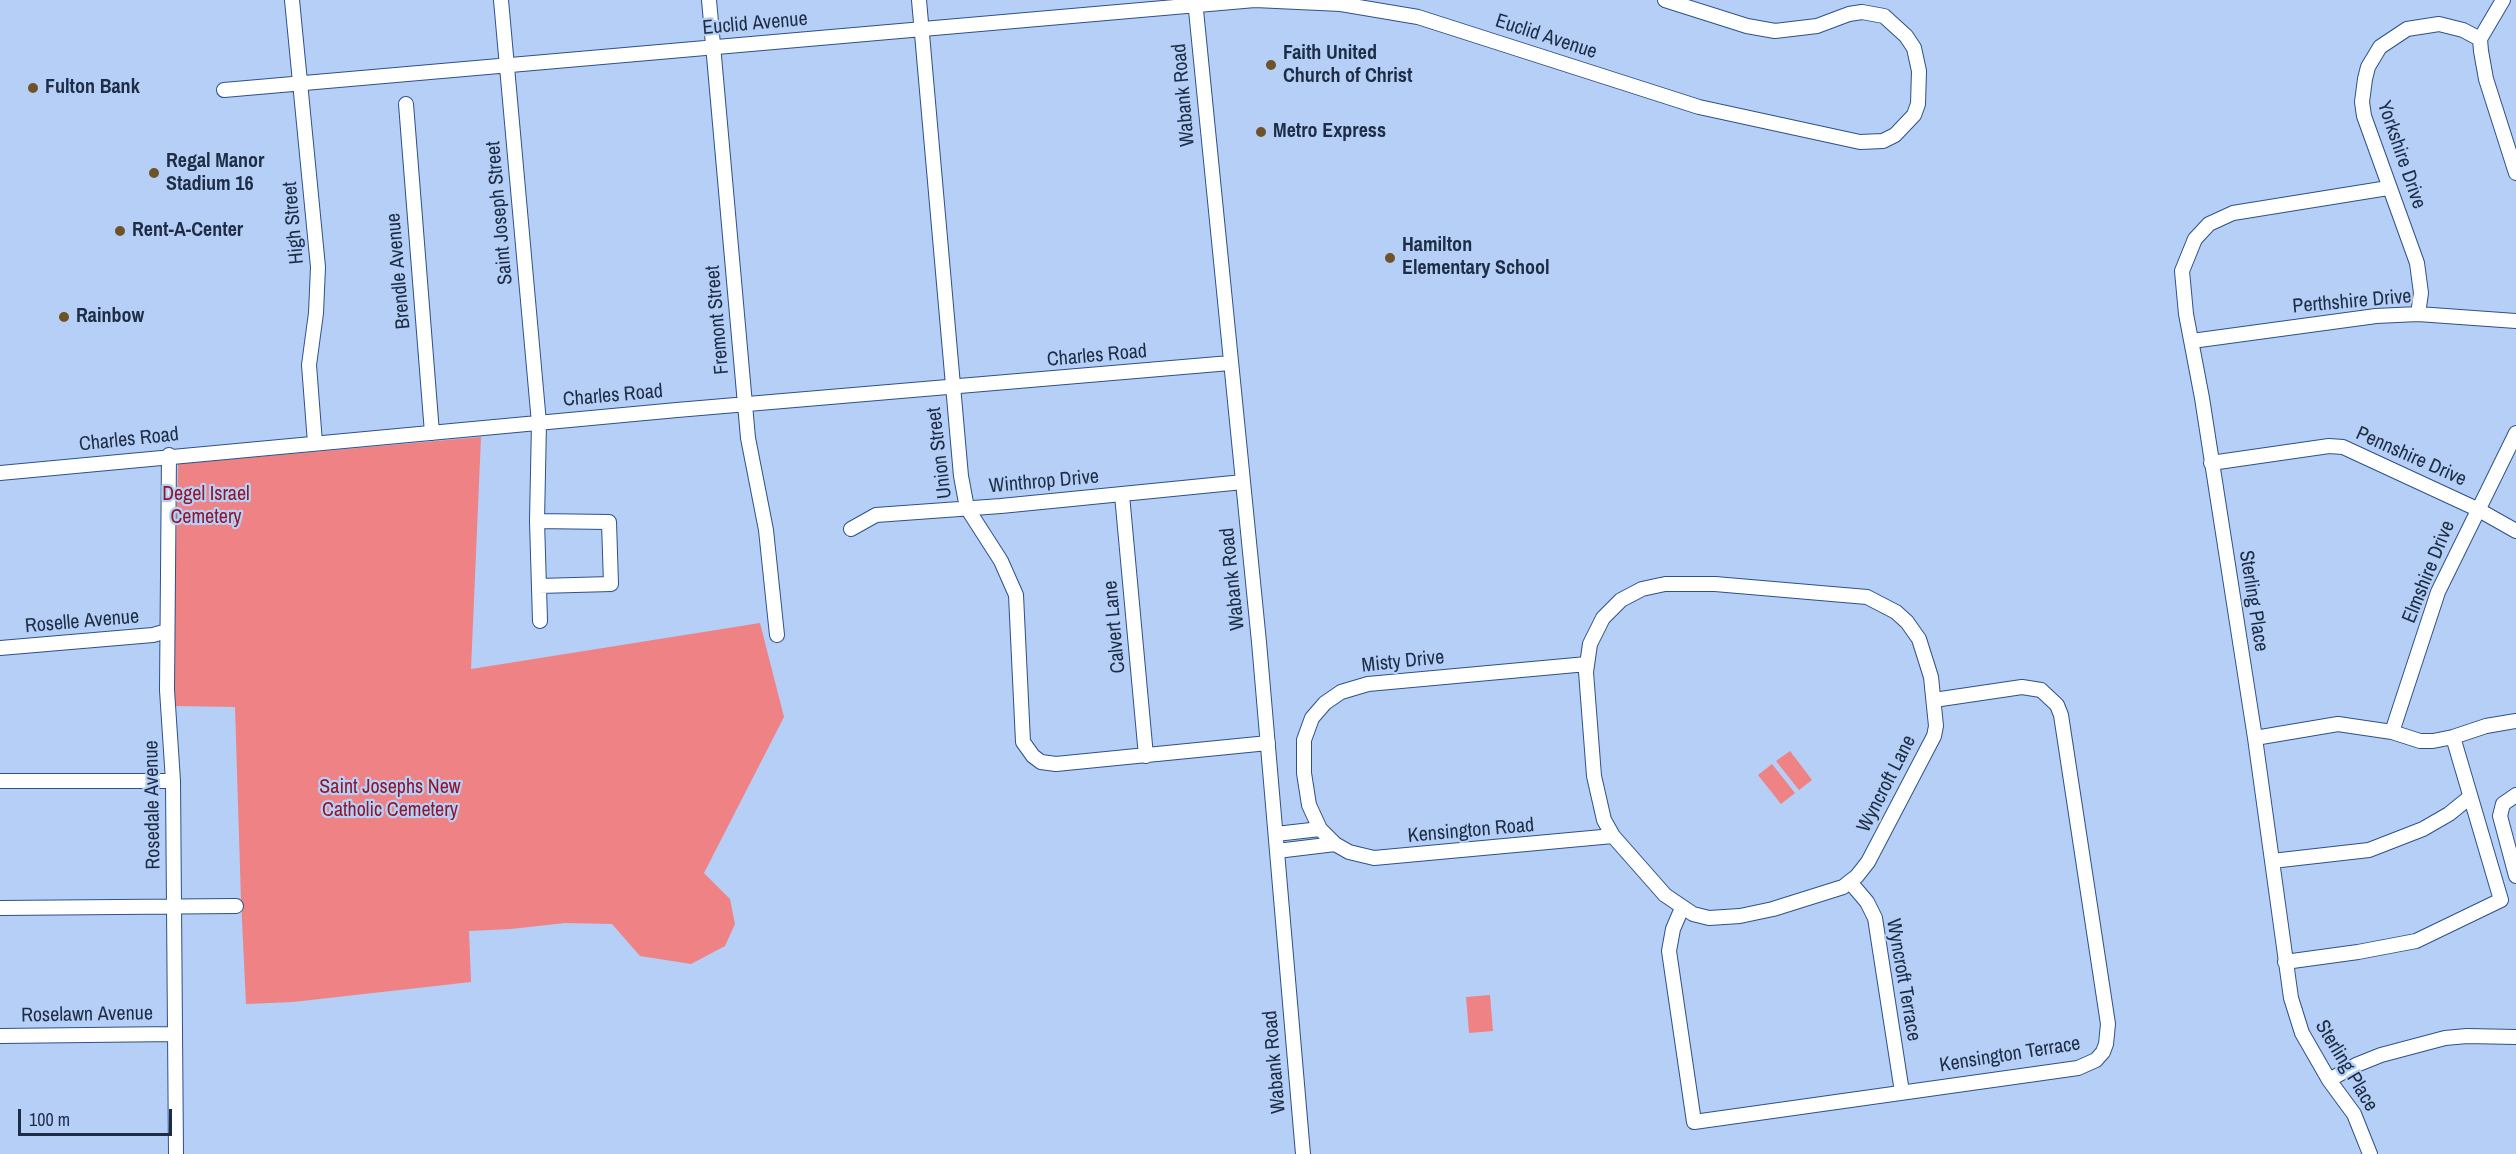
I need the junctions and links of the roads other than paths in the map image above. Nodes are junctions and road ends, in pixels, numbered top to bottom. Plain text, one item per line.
1 (292, 0) edge
2 (501, 0) edge
3 (709, 0) edge
4 (919, 0) edge
5 (1665, 0) edge
6 (2503, 0) edge
7 (1195, 2) edge
8 (1391, 6) edge
9 (921, 28) junction
10 (2480, 39) junction
11 (714, 47) junction
12 (507, 65) junction
13 (300, 83) junction
14 (224, 90) dead end
15 (406, 104) dead end
16 (2516, 173) edge
17 (2388, 188) junction
18 (2418, 314) junction
19 (2516, 321) edge
20 (2192, 341) junction
21 (1230, 363) junction
22 (952, 388) junction
23 (744, 406) junction
24 (539, 423) junction
25 (432, 433) junction
26 (2516, 433) edge
27 (315, 443) junction
28 (169, 456) junction
29 (2211, 464) junction
30 (0, 473) edge
31 (1243, 482) junction
32 (1122, 495) junction
33 (967, 508) junction
34 (2477, 509) junction
35 (537, 521) junction
36 (851, 529) dead end
37 (2516, 531) edge
38 (539, 586) junction
39 (540, 621) dead end
40 (167, 631) junction
41 (777, 635) dead end
42 (0, 648) edge
43 (1587, 664) junction
44 (1934, 700) junction
45 (2514, 723) edge
46 (2392, 732) junction
47 (2453, 737) junction
48 (2255, 738) junction
49 (1268, 743) junction
50 (1146, 756) junction
51 (0, 781) edge
52 (174, 781) junction
53 (2516, 795) edge
54 (2470, 797) junction
55 (1320, 829) junction
56 (1276, 834) junction
57 (1613, 836) junction
58 (1335, 844) junction
59 (1277, 851) junction
60 (2272, 861) junction
61 (2516, 873) edge
62 (1850, 882) junction
63 (175, 906) junction
64 (236, 906) dead end
65 (0, 908) edge
66 (1682, 908) junction
67 (2285, 962) junction
68 (175, 1034) junction
69 (0, 1036) edge
70 (2516, 1037) edge
71 (2330, 1080) junction
72 (1902, 1092) junction
73 (176, 1154) edge
74 (1303, 1154) edge
75 (2370, 1154) edge

1 - 13 street, High Street
2 - 12 street, Saint Joseph Street
3 - 11 street, Fremont Street
4 - 9 street, Union Street
5 - 8 street, Euclid Avenue
6 - 10 street
7 - 8 street, Euclid Avenue
7 - 9 street, Euclid Avenue
7 - 21 street, Wabank Road
9 - 11 street, Euclid Avenue
9 - 22 street, Union Street
10 - 16 street
10 - 17 street, Yorkshire Drive
11 - 12 street, Euclid Avenue
11 - 23 street, Fremont Street
12 - 13 street, Euclid Avenue
12 - 24 street, Saint Joseph Street
13 - 14 street, Euclid Avenue
13 - 27 street, High Street
15 - 25 street, Brendle Avenue
17 - 18 street, Yorkshire Drive
17 - 20 street, Sterling Place
18 - 19 street, Perthshire Drive
18 - 20 street, Perthshire Drive
20 - 29 street, Sterling Place
21 - 22 street, Charles Road
21 - 31 street, Wabank Road
22 - 23 street, Charles Road
22 - 33 street, Union Street
23 - 24 street, Charles Road
23 - 41 street, Fremont Street
24 - 25 street, Charles Road
24 - 35 street, Saint Joseph Street
25 - 27 street, Charles Road
26 - 34 street, Elmshire Drive
27 - 28 street, Charles Road
28 - 30 street, Charles Road
28 - 40 street, Rosedale Avenue
29 - 34 street, Pennshire Drive
29 - 48 street, Sterling Place
31 - 32 street, Winthrop Drive
31 - 49 street, Wabank Road
32 - 33 street, Winthrop Drive
32 - 50 street, Calvert Lane
33 - 36 street, Winthrop Drive
33 - 50 street, Union Street
34 - 37 street, Pennshire Drive
34 - 46 street, Elmshire Drive
35 - 38 street, Saint Joseph Street
35 - 38 street
38 - 39 street, Saint Joseph Street
40 - 42 street, Roselle Avenue
40 - 52 street, Rosedale Avenue
43 - 44 street, Wyncroft Lane
43 - 55 street, Misty Drive
43 - 57 street, Wyncroft Lane
44 - 62 street, Wyncroft Lane
44 - 72 street, Kensington Terrace
45 - 47 street
46 - 47 street
46 - 48 street
47 - 54 street
48 - 60 street, Sterling Place
49 - 50 street, Union Street
49 - 56 street, Wabank Road
51 - 52 street
52 - 63 street, Rosedale Avenue
53 - 61 street
54 - 60 street
54 - 67 street
55 - 56 street
55 - 58 street, Kensington Road
56 - 59 street, Wabank Road
57 - 58 street, Kensington Road
57 - 66 street, Wyncroft Lane
58 - 59 street, Kensington Road
59 - 74 street, Wabank Road
60 - 67 street, Sterling Place
62 - 66 street, Wyncroft Lane
62 - 72 street, Wyncroft Terrace
63 - 64 street
63 - 65 street
63 - 68 street, Rosedale Avenue
66 - 72 street, Kensington Terrace
67 - 71 street, Sterling Place
68 - 69 street, Roselawn Avenue
68 - 73 street, Rosedale Avenue
70 - 71 street
71 - 75 street, Sterling Place

